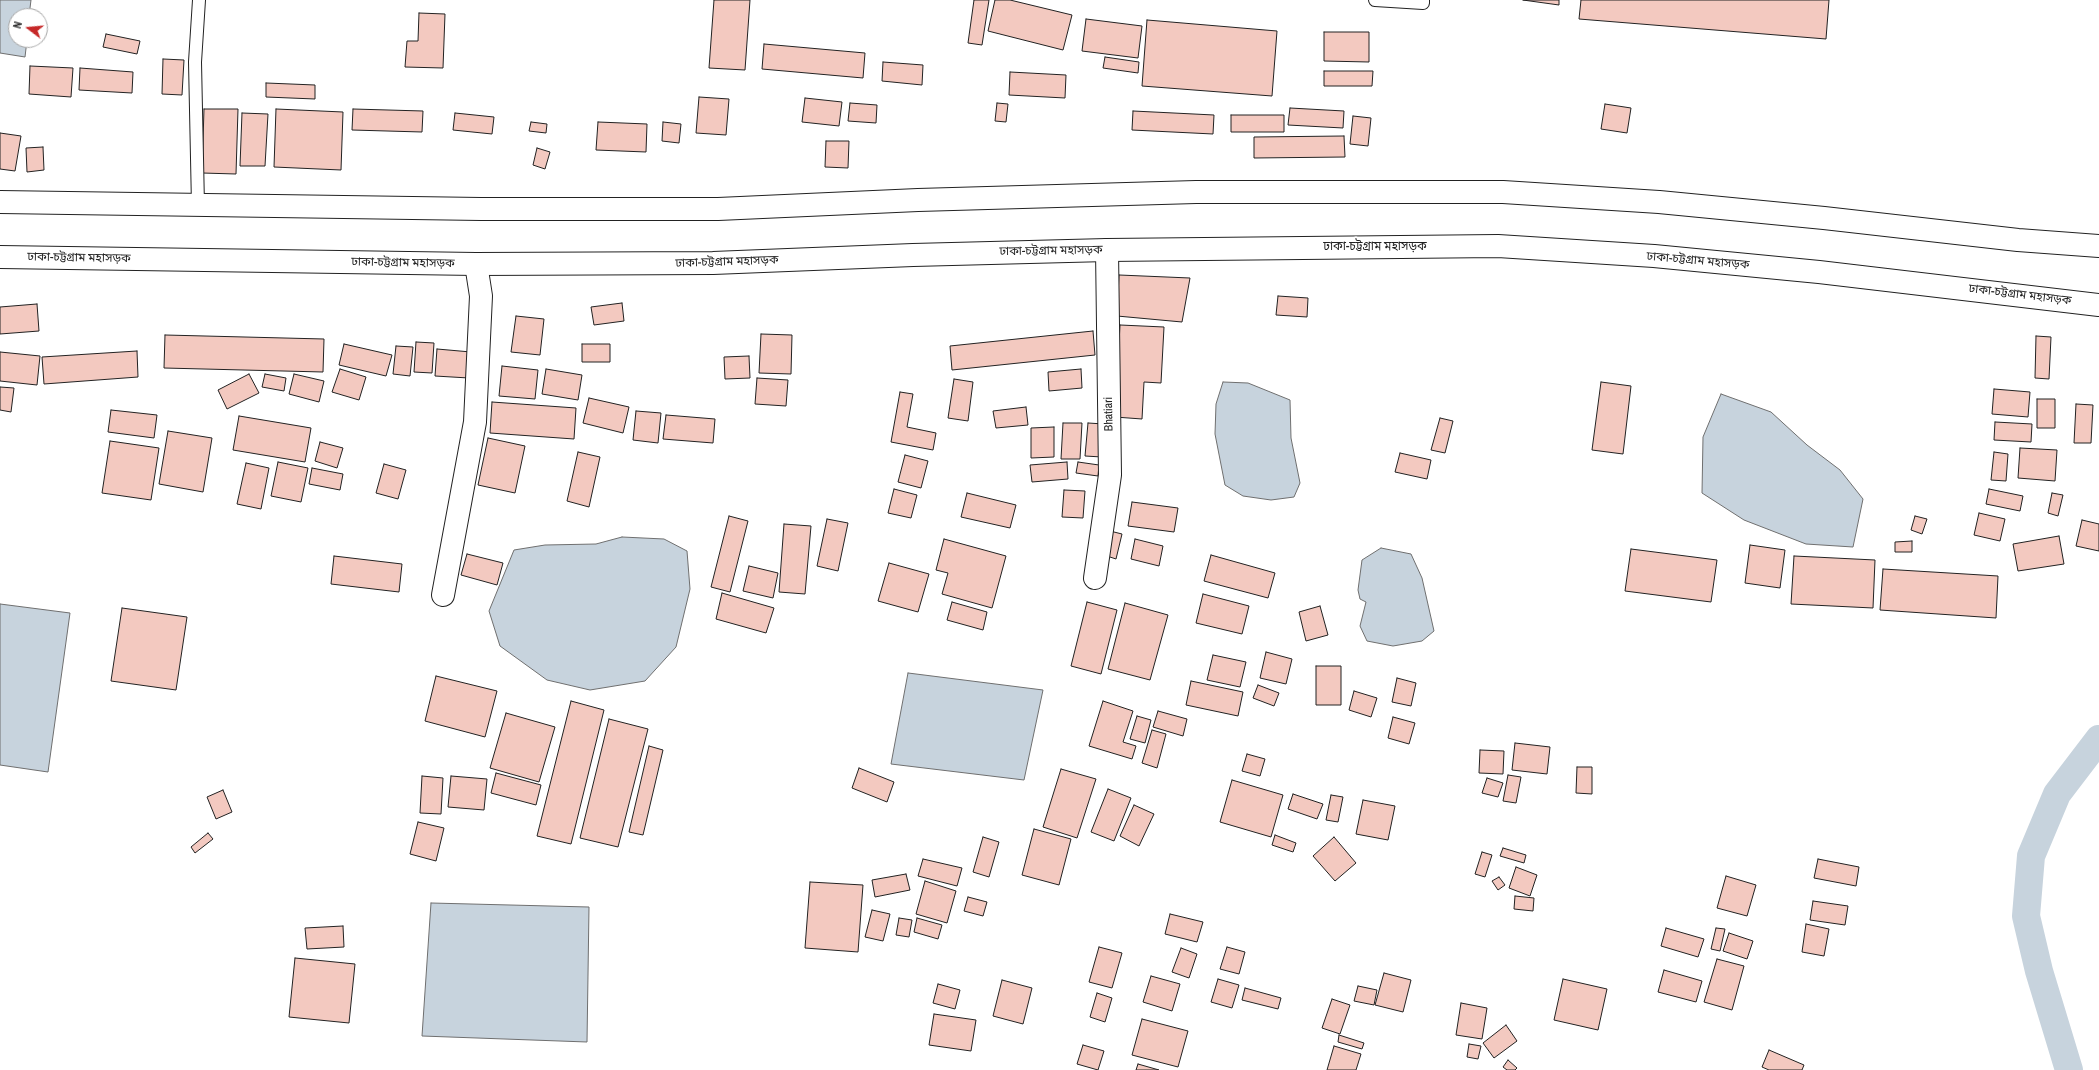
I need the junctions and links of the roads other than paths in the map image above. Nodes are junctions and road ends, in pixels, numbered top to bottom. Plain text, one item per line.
1 (199, 0) edge
2 (1375, 0) edge
3 (1423, 0) edge
4 (0, 202) edge
5 (198, 206) junction
6 (2099, 246) edge
7 (1107, 250) junction
8 (0, 257) edge
9 (476, 264) junction
10 (2099, 305) edge
11 (1095, 578) dead end
12 (443, 595) dead end

1 - 5 lane
2 - 3 lane
4 - 5 main road
5 - 6 main road
7 - 9 main road, ঢাকা-চট্টগ্রাম মহাসড়ক
7 - 10 main road, ঢাকা-চট্টগ্রাম মহাসড়ক
7 - 11 main road, Bhatiari
8 - 9 main road, ঢাকা-চট্টগ্রাম মহাসড়ক
9 - 12 main road

